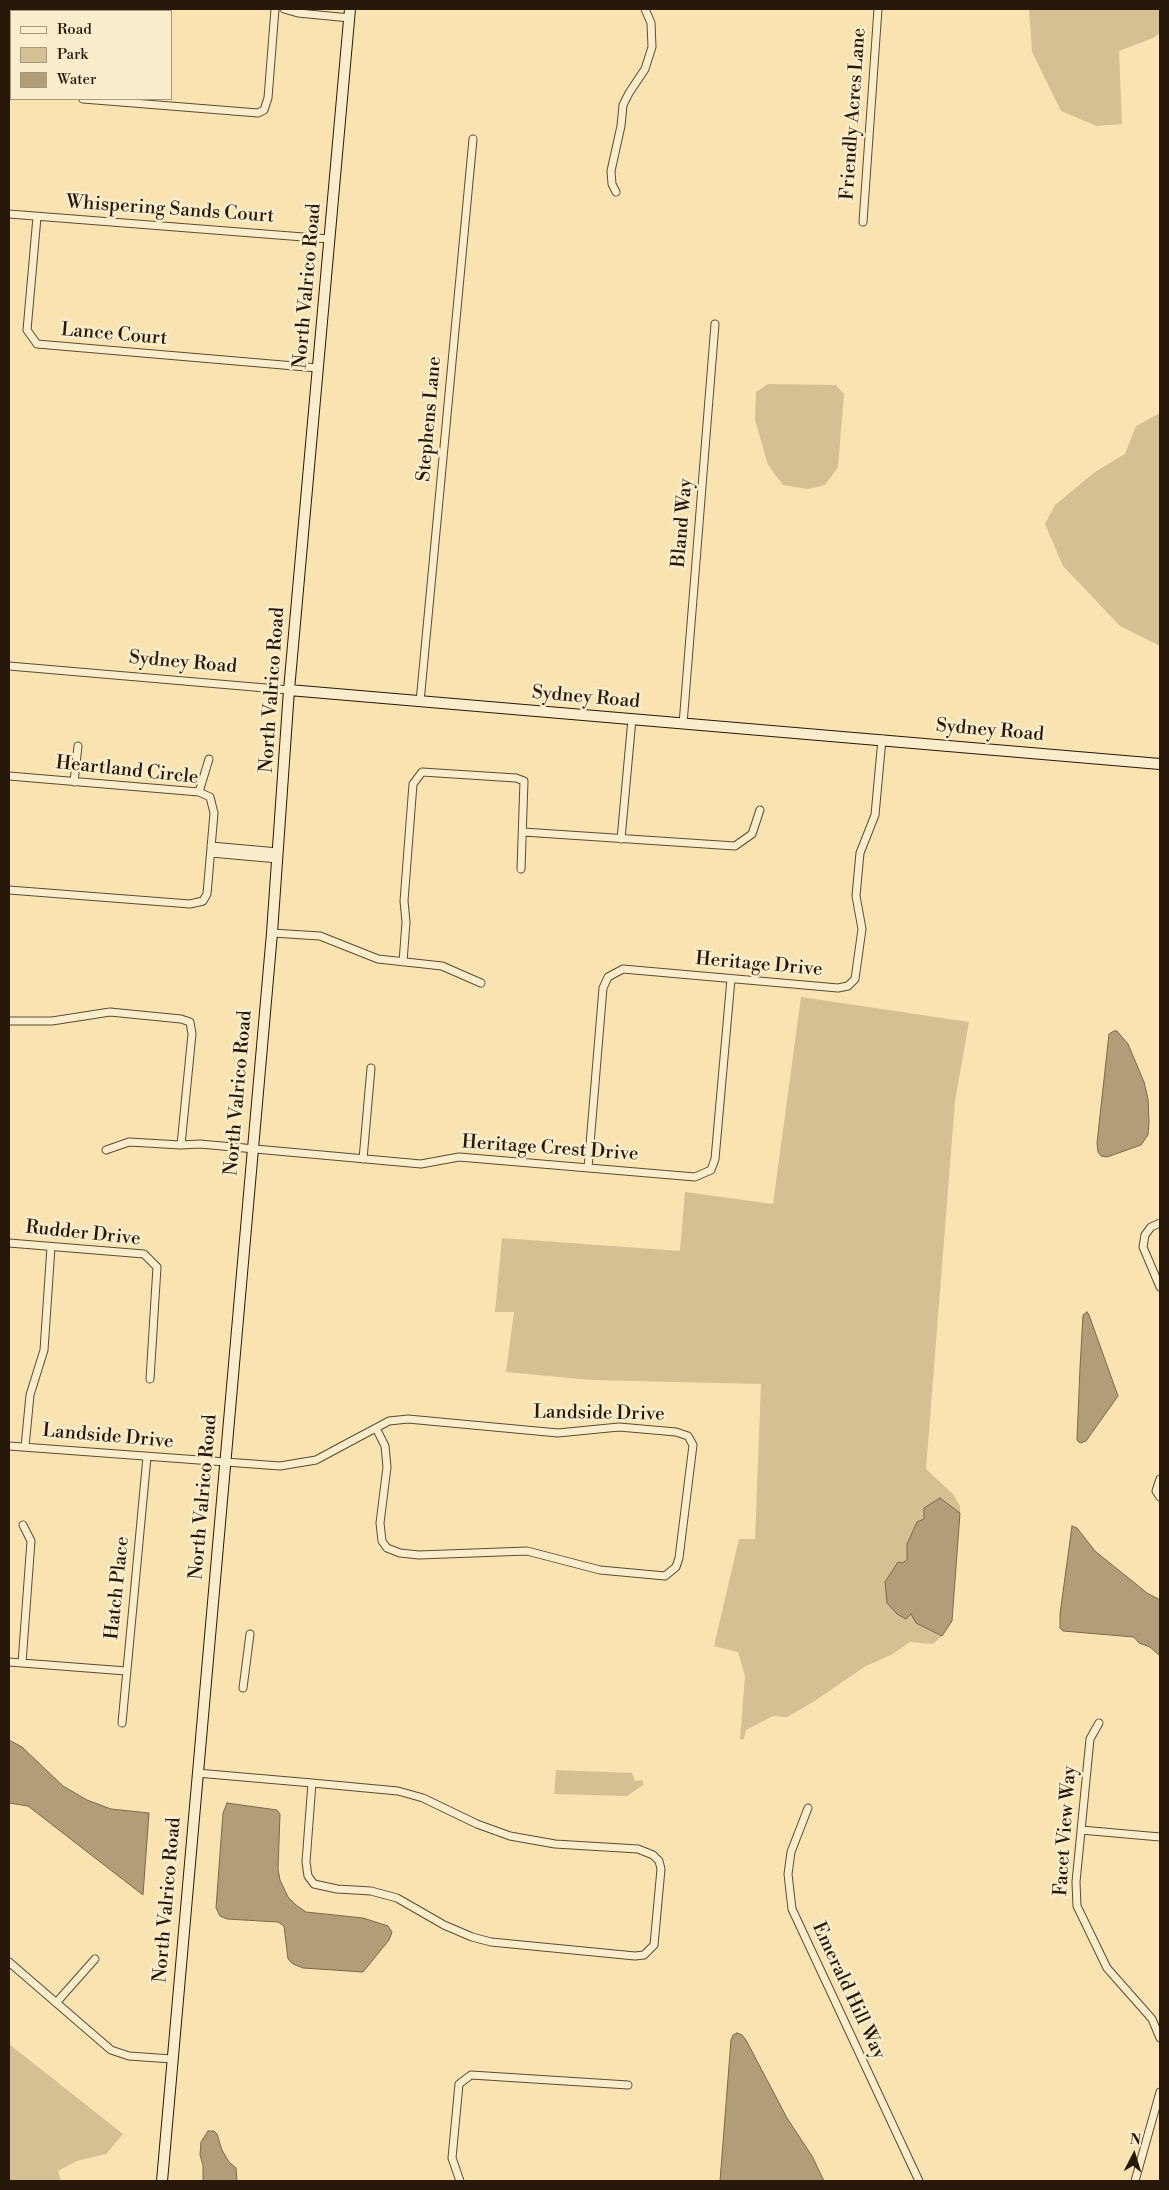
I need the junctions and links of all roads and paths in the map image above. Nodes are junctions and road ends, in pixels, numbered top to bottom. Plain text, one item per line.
1 (275, 9) edge
2 (284, 9) edge
3 (645, 9) edge
4 (878, 9) edge
5 (309, 11) edge
6 (350, 13) edge
7 (96, 100) edge
8 (473, 139) dead end
9 (616, 192) dead end
10 (9, 214) edge
11 (37, 216) junction
12 (863, 222) dead end
13 (329, 239) junction
14 (715, 324) dead end
15 (318, 368) junction
16 (9, 666) edge
17 (290, 690) junction
18 (420, 702) junction
19 (632, 719) junction
20 (683, 724) junction
21 (882, 740) junction
22 (78, 746) dead end
23 (209, 759) dead end
24 (1160, 764) edge
25 (9, 776) edge
26 (74, 782) junction
27 (199, 792) junction
28 (760, 810) dead end
29 (523, 832) junction
30 (621, 839) junction
31 (211, 850) junction
32 (278, 856) junction
33 (522, 869) dead end
34 (9, 890) edge
35 (272, 933) junction
36 (403, 962) junction
37 (731, 979) junction
38 (481, 983) dead end
39 (9, 1021) edge
40 (371, 1068) dead end
41 (181, 1145) junction
42 (252, 1148) junction
43 (106, 1150) dead end
44 (363, 1159) junction
45 (588, 1168) junction
46 (1160, 1223) edge
47 (9, 1242) edge
48 (51, 1247) junction
49 (1160, 1287) edge
50 (150, 1379) dead end
51 (376, 1428) junction
52 (9, 1446) edge
53 (25, 1447) junction
54 (147, 1457) junction
55 (226, 1463) junction
56 (1160, 1479) edge
57 (1160, 1497) edge
58 (23, 1525) dead end
59 (250, 1634) dead end
60 (9, 1662) edge
61 (22, 1663) junction
62 (126, 1671) junction
63 (243, 1688) dead end
64 (122, 1723) dead end
65 (1100, 1723) dead end
66 (197, 1773) junction
67 (312, 1783) junction
68 (808, 1808) dead end
69 (1081, 1830) junction
70 (1160, 1838) edge
71 (95, 1959) dead end
72 (9, 1962) edge
73 (56, 2003) junction
74 (1160, 2038) edge
75 (172, 2059) junction
76 (628, 2085) dead end
77 (1160, 2092) edge
78 (162, 2181) edge
79 (460, 2181) edge
80 (920, 2181) edge
81 (1135, 2181) edge

1 - 7 street
2 - 5 street
3 - 9 street
4 - 12 street, Friendly Acres Lane
5 - 6 street
6 - 13 street, North Valrico Road
8 - 18 street, Stephens Lane
10 - 11 street, Whispering Sands Court
11 - 13 street, Whispering Sands Court
11 - 15 street, Lance Court
13 - 15 street, North Valrico Road
14 - 20 street, Bland Way
15 - 17 street, North Valrico Road
16 - 17 street, Sydney Road
17 - 18 street, Sydney Road
17 - 32 street, North Valrico Road
18 - 19 street, Sydney Road
19 - 20 street, Sydney Road
19 - 30 street
20 - 21 street, Sydney Road
21 - 24 street, Sydney Road
21 - 37 street, Heritage Drive
22 - 26 street
23 - 27 street
25 - 26 street, Heartland Circle
26 - 27 street, Heartland Circle
27 - 31 street, Heartland Circle
28 - 30 street
29 - 30 street
29 - 33 street
29 - 36 street
31 - 32 street
31 - 34 street, Heartland Circle
32 - 35 street, North Valrico Road
35 - 36 street
35 - 42 street, North Valrico Road
36 - 38 street
37 - 45 street, Heritage Crest Drive
37 - 45 street, Heritage Drive
39 - 41 street
40 - 44 street
41 - 42 street, Heritage Crest Drive
41 - 43 street, Heritage Crest Drive
42 - 44 street, Heritage Crest Drive
42 - 55 street, North Valrico Road
44 - 45 street, Heritage Crest Drive
46 - 49 street
47 - 48 street, Rudder Drive
48 - 50 street, Rudder Drive
48 - 53 street
51 - 51 street, Landside Drive
51 - 55 street, Landside Drive
52 - 53 street, Landside Drive
53 - 54 street, Landside Drive
54 - 55 street, Landside Drive
54 - 62 street, Hatch Place
55 - 66 street, North Valrico Road
56 - 57 street
58 - 61 street
59 - 63 street
60 - 61 street
61 - 62 street
62 - 64 street, Hatch Place
65 - 69 street, Facet View Way
66 - 67 street
66 - 75 street, North Valrico Road
67 - 67 street
68 - 80 street, Emerald Hill Way
69 - 70 street
69 - 74 street, Facet View Way
71 - 73 street
72 - 73 street
73 - 75 street
75 - 78 street, North Valrico Road
76 - 79 street
77 - 81 street

